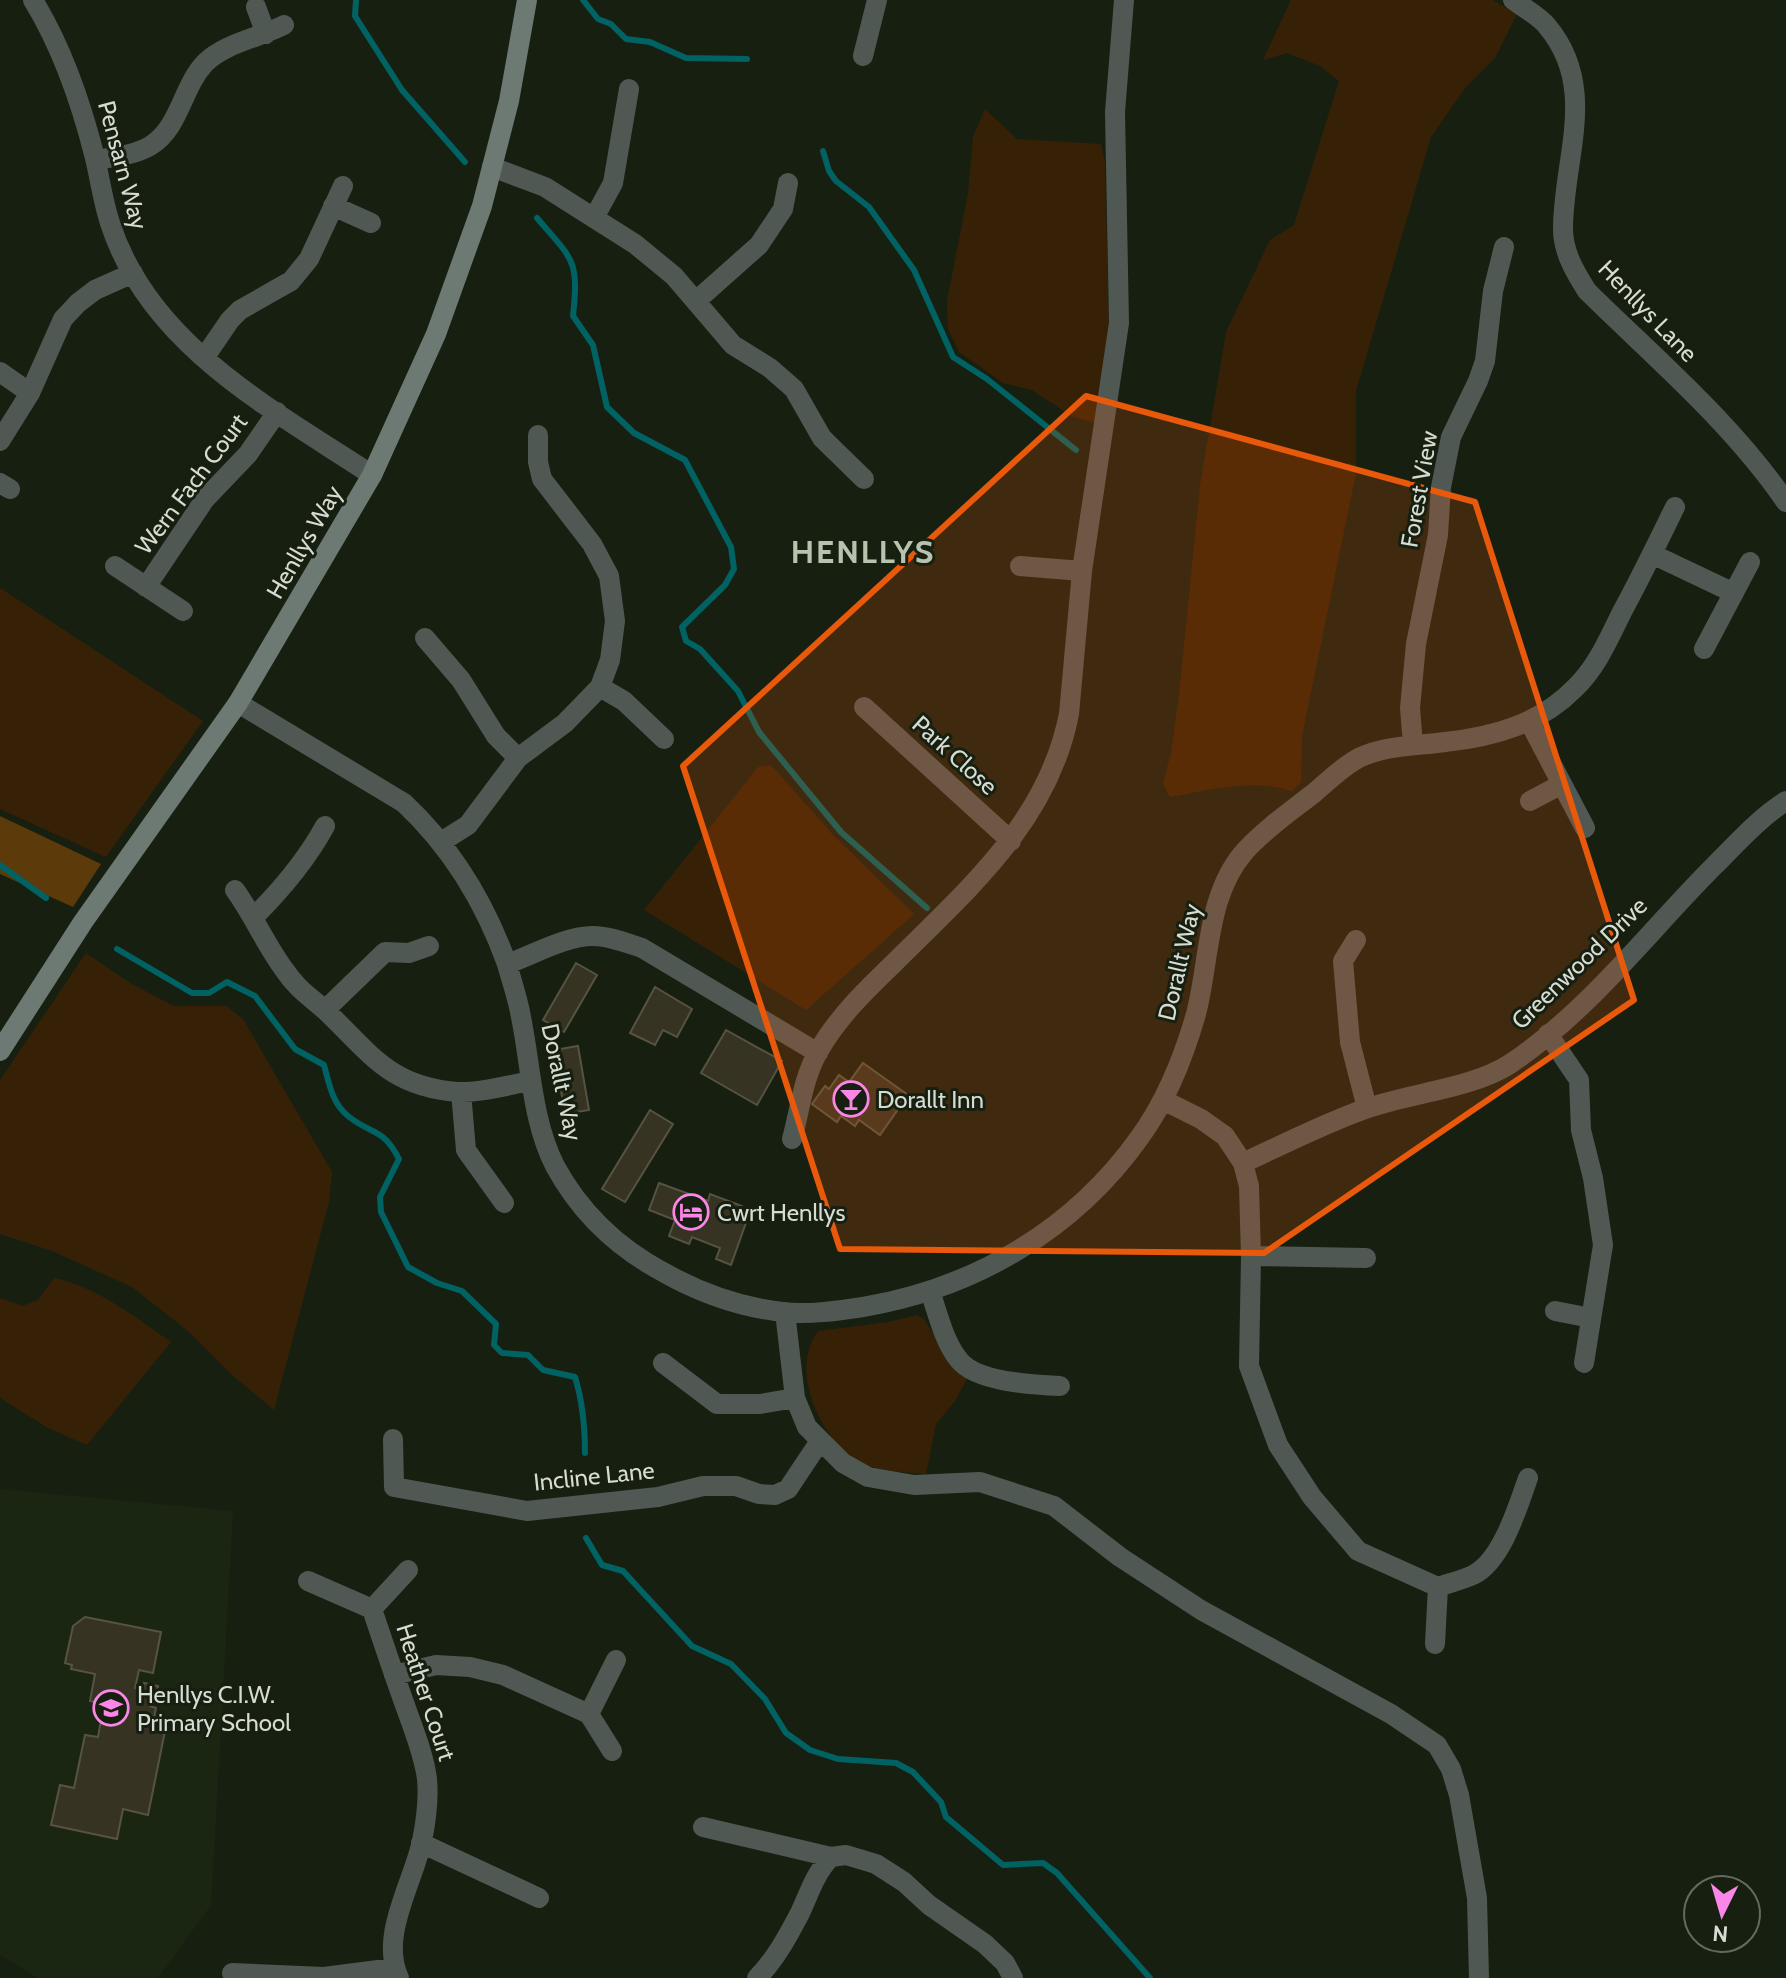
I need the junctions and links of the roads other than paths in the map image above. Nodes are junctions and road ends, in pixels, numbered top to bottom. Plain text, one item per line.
1 (33, 0) edge
2 (527, 0) edge
3 (877, 0) edge
4 (1124, 0) edge
5 (1513, 0) edge
6 (256, 7) dead end
7 (863, 56) dead end
8 (629, 89) dead end
9 (96, 160) junction
10 (492, 167) junction
11 (788, 183) dead end
12 (343, 186) dead end
13 (333, 206) junction
14 (594, 218) junction
15 (371, 223) dead end
16 (1504, 247) dead end
17 (133, 273) junction
18 (696, 301) junction
19 (204, 358) junction
20 (0, 372) edge
21 (30, 393) junction
22 (277, 412) junction
23 (538, 435) dead end
24 (0, 441) edge
25 (372, 475) junction
26 (864, 479) dead end
27 (1786, 502) edge
28 (1675, 507) dead end
29 (1652, 554) junction
30 (1750, 562) dead end
31 (115, 566) dead end
32 (1020, 566) dead end
33 (1082, 571) junction
34 (146, 587) junction
35 (1734, 593) junction
36 (183, 611) dead end
37 (425, 638) dead end
38 (1704, 649) dead end
39 (600, 687) junction
40 (238, 703) junction
41 (864, 707) dead end
42 (1529, 721) junction
43 (664, 739) dead end
44 (1413, 745) junction
45 (518, 758) junction
46 (1562, 784) junction
47 (1530, 801) dead end
48 (1786, 801) edge
49 (325, 826) dead end
50 (1585, 828) dead end
51 (1011, 841) junction
52 (441, 842) junction
53 (235, 890) dead end
54 (254, 917) junction
55 (1356, 940) dead end
56 (429, 946) dead end
57 (507, 964) junction
58 (325, 1010) junction
59 (1548, 1034) junction
60 (0, 1051) edge
61 (818, 1053) junction
62 (531, 1081) junction
63 (461, 1092) junction
64 (1163, 1100) junction
65 (1367, 1108) junction
66 (792, 1139) dead end
67 (1243, 1163) junction
68 (504, 1203) dead end
69 (1251, 1256) junction
70 (1366, 1258) dead end
71 (930, 1291) junction
72 (1555, 1311) dead end
73 (785, 1312) junction
74 (1591, 1318) junction
75 (663, 1363) dead end
76 (1584, 1363) dead end
77 (1060, 1386) dead end
78 (795, 1398) junction
79 (393, 1439) dead end
80 (820, 1441) junction
81 (1528, 1478) dead end
82 (408, 1570) dead end
83 (308, 1581) dead end
84 (1438, 1587) junction
85 (372, 1609) junction
86 (1435, 1644) dead end
87 (616, 1660) dead end
88 (394, 1675) junction
89 (589, 1714) junction
90 (612, 1751) dead end
91 (703, 1827) dead end
92 (421, 1843) junction
93 (831, 1857) junction
94 (539, 1898) dead end
95 (232, 1973) dead end
96 (397, 1973) edge
97 (769, 1974) edge
98 (1013, 1978) edge
99 (1479, 1978) edge

1 - 9 street, Pensarn Way
2 - 10 street, Henllys Way
3 - 7 street
4 - 33 street
5 - 27 street, Henllys Lane
6 - 9 street
8 - 14 street
9 - 17 street, Pensarn Way
10 - 14 street
10 - 25 street, Henllys Way
11 - 18 street
12 - 13 street
13 - 15 street
13 - 19 street
14 - 18 street
16 - 44 street, Forest View
17 - 19 street, Pensarn Way
17 - 21 street
18 - 26 street
19 - 22 street, Pensarn Way
20 - 21 street
21 - 24 street
22 - 25 street, Pensarn Way
22 - 34 street, Wern Fach Court
23 - 39 street
25 - 40 street, Henllys Way
28 - 29 street, Dorallt Way
29 - 35 street
29 - 42 street, Dorallt Way
30 - 35 street
31 - 34 street
32 - 33 street
33 - 51 street
34 - 36 street
35 - 38 street
37 - 45 street
39 - 43 street
39 - 45 street
40 - 52 street, Dorallt Way
40 - 60 street, Henllys Way
41 - 51 street, Park Close
42 - 44 street, Dorallt Way
42 - 46 street
44 - 64 street, Dorallt Way
45 - 52 street
46 - 47 street
46 - 50 street
48 - 59 street, Greenwood Drive
49 - 54 street
51 - 61 street
52 - 57 street, Dorallt Way
53 - 54 street
54 - 58 street
55 - 65 street
56 - 58 street
57 - 61 street
57 - 62 street, Dorallt Way
58 - 63 street
59 - 65 street, Greenwood Drive
59 - 74 street
61 - 66 street
62 - 63 street
62 - 73 street, Dorallt Way
63 - 68 street
64 - 67 street
64 - 71 street, Dorallt Way
65 - 67 street, Greenwood Drive
67 - 69 street
69 - 70 street
69 - 84 street
71 - 73 street, Dorallt Way
71 - 77 street
72 - 74 street
73 - 78 street
74 - 76 street
75 - 78 street
78 - 80 street
79 - 80 street, Incline Lane
80 - 99 street
81 - 84 street
82 - 85 street, Heather Court
83 - 85 street
84 - 86 street
85 - 88 street, Heather Court
87 - 89 street
88 - 89 street
88 - 92 street, Heather Court
89 - 90 street
91 - 93 street
92 - 94 street
92 - 96 street, Heather Court
93 - 97 street
93 - 98 street
95 - 96 street, Heather Court

